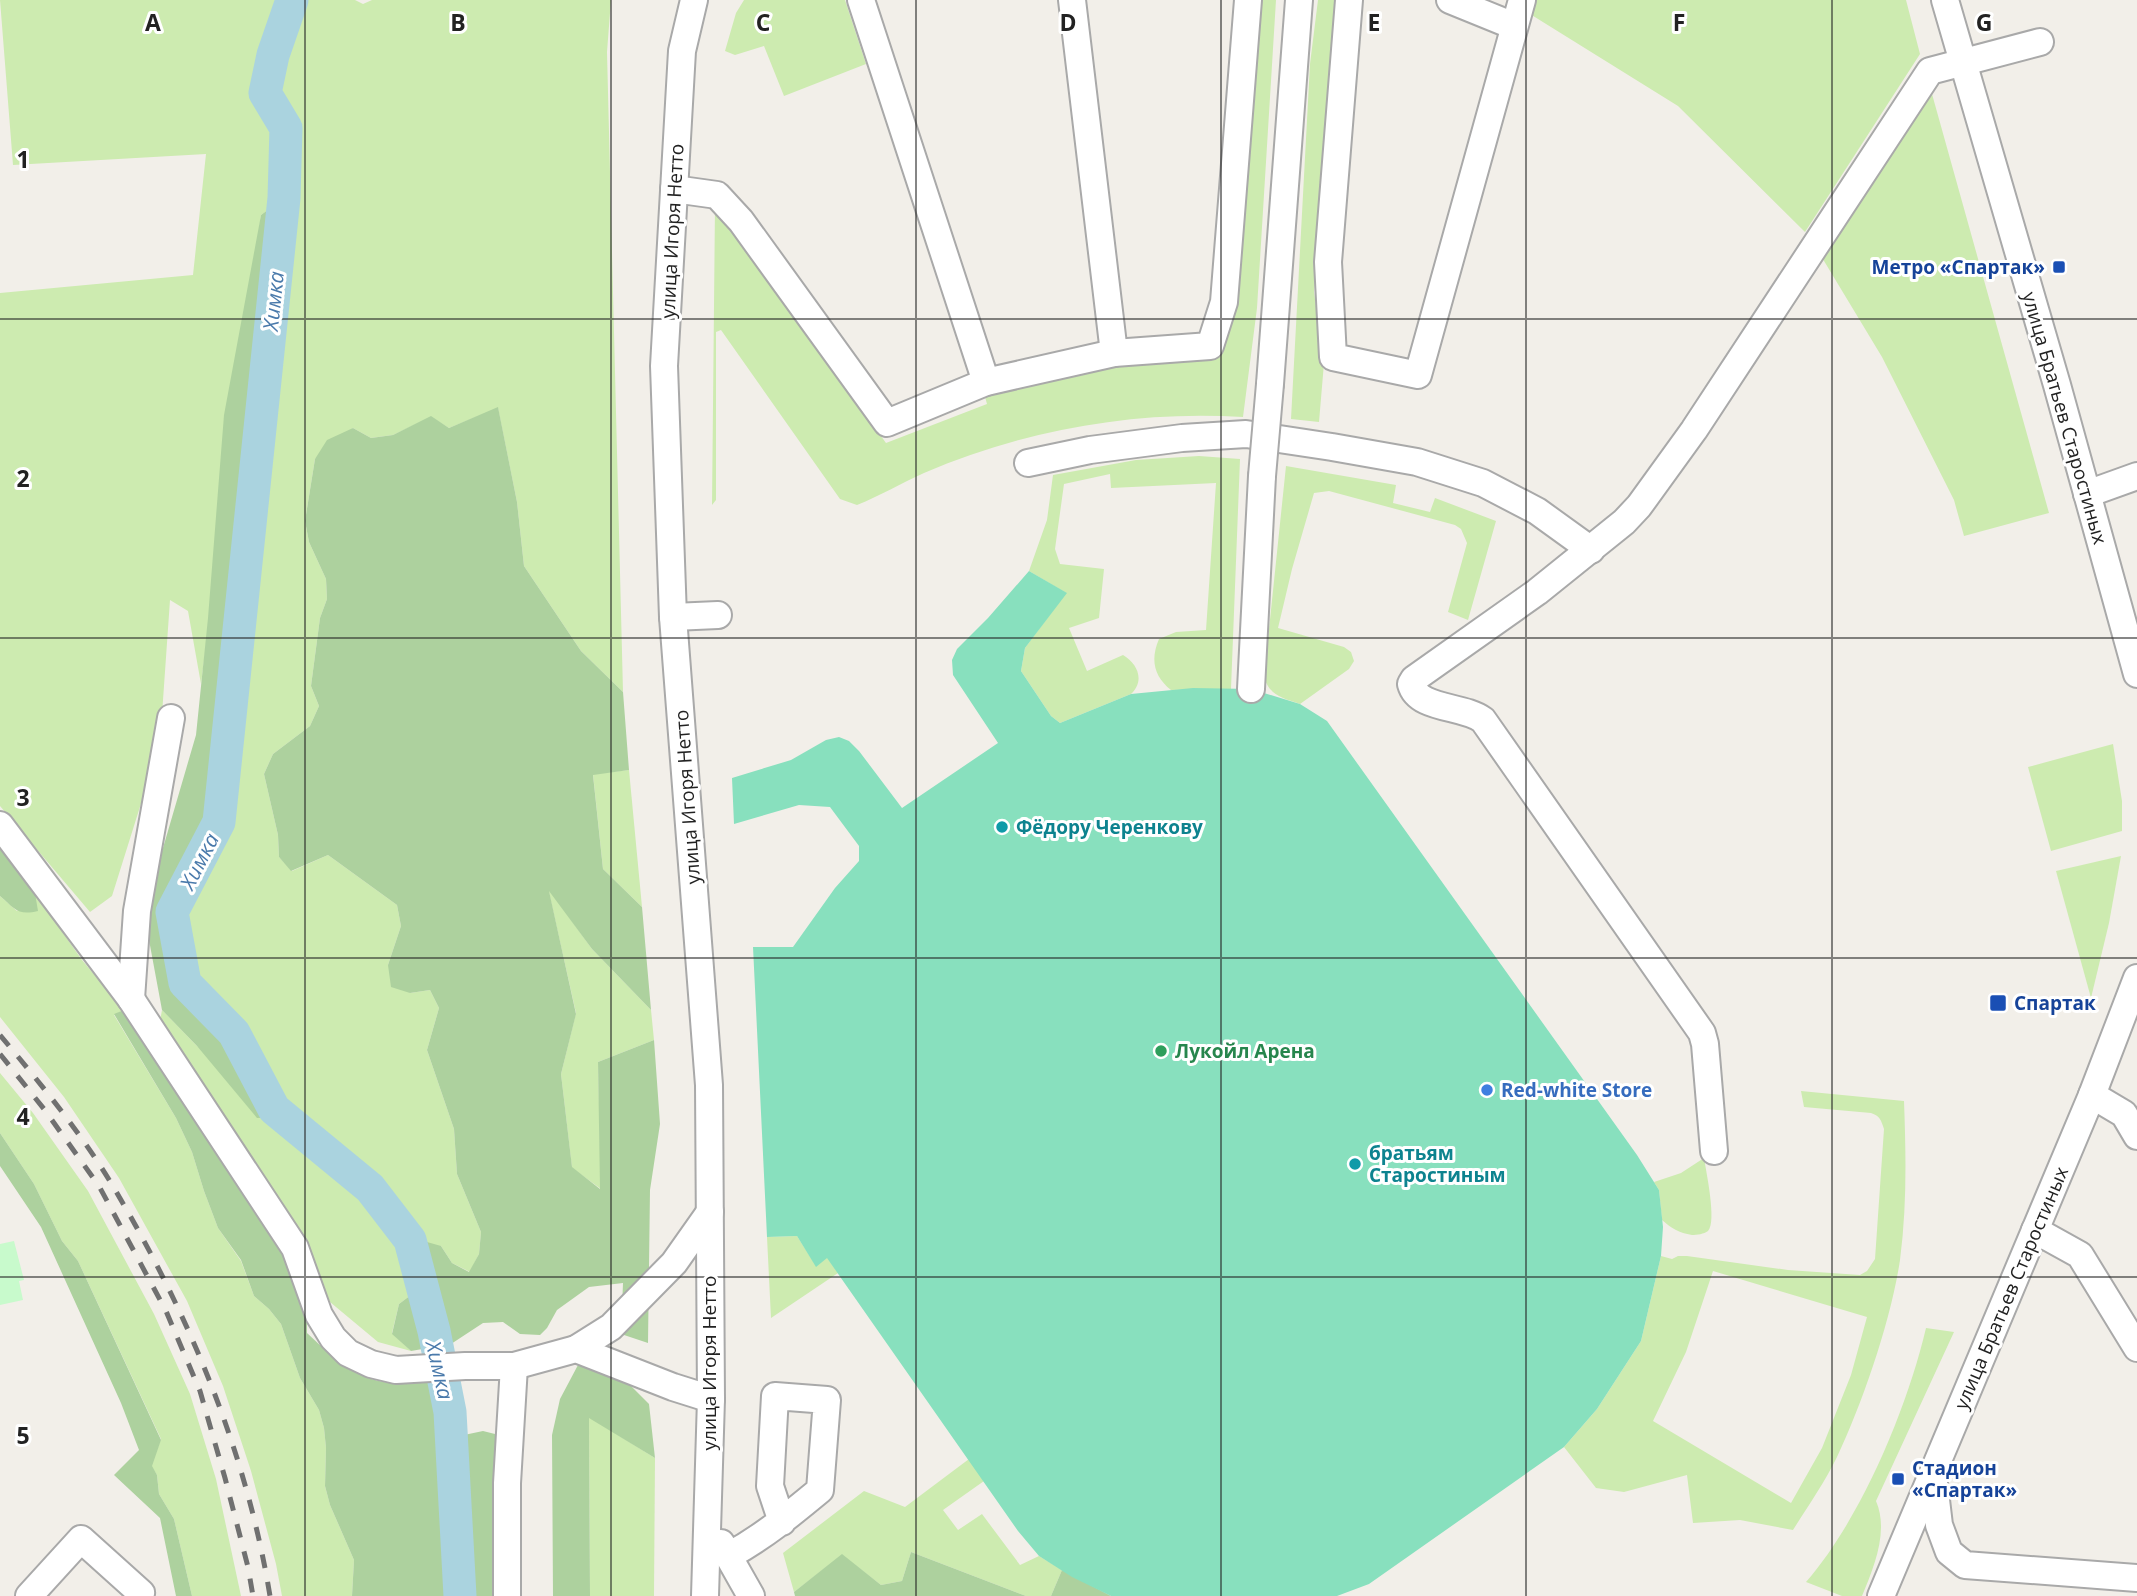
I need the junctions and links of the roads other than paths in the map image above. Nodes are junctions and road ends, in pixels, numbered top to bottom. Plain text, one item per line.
1 (694, 0) edge
2 (861, 0) edge
3 (1072, 0) edge
4 (1248, 0) edge
5 (1299, 0) edge
6 (1349, 0) edge
7 (1450, 0) edge
8 (1522, 0) edge
9 (1945, 0) edge
10 (1514, 26) junction
11 (2040, 42) dead end
12 (1963, 64) junction
13 (674, 189) junction
14 (1114, 353) junction
15 (986, 382) junction
16 (1028, 463) dead end
17 (2137, 476) edge
18 (2087, 494) junction
19 (1591, 550) junction
20 (718, 615) dead end
21 (673, 617) junction
22 (2137, 674) edge
23 (1251, 690) dead end
24 (171, 718) dead end
25 (0, 825) edge
26 (2137, 978) edge
27 (131, 999) junction
28 (2092, 1095) junction
29 (2137, 1136) edge
30 (1714, 1151) dead end
31 (710, 1212) junction
32 (2035, 1230) junction
33 (2137, 1348) edge
34 (576, 1349) junction
35 (514, 1366) junction
36 (710, 1399) junction
37 (1933, 1473) junction
38 (707, 1520) junction
39 (782, 1522) dead end
40 (730, 1555) junction
41 (2137, 1578) edge
42 (29, 1596) edge
43 (140, 1596) edge
44 (507, 1596) edge
45 (705, 1596) edge
46 (751, 1596) edge
47 (1881, 1596) edge

1 - 13 street, улица Игоря Нетто
2 - 15 street
3 - 14 street
4 - 14 street
5 - 23 street, bridge
6 - 10 street
7 - 10 street
8 - 10 street
9 - 12 street, улица Братьев Старостиных
11 - 12 street
12 - 18 street, улица Братьев Старостиных
12 - 19 street
13 - 15 street
13 - 21 street, улица Игоря Нетто
14 - 15 street
16 - 19 street
17 - 18 street
18 - 22 street, улица Братьев Старостиных
19 - 30 street
20 - 21 street
21 - 31 street, улица Игоря Нетто
24 - 27 street
25 - 27 street
26 - 28 street, улица Братьев Старостиных
27 - 35 street
28 - 29 street
28 - 32 street, улица Братьев Старостиных
31 - 34 street
31 - 36 street, улица Игоря Нетто
32 - 33 street
32 - 37 street, улица Братьев Старостиных
34 - 35 street
34 - 36 street
35 - 44 street
36 - 38 street, улица Игоря Нетто
37 - 41 street
37 - 47 street, улица Братьев Старостиных
38 - 40 street
38 - 45 street, улица Игоря Нетто
39 - 40 street
40 - 46 street
42 - 43 street

